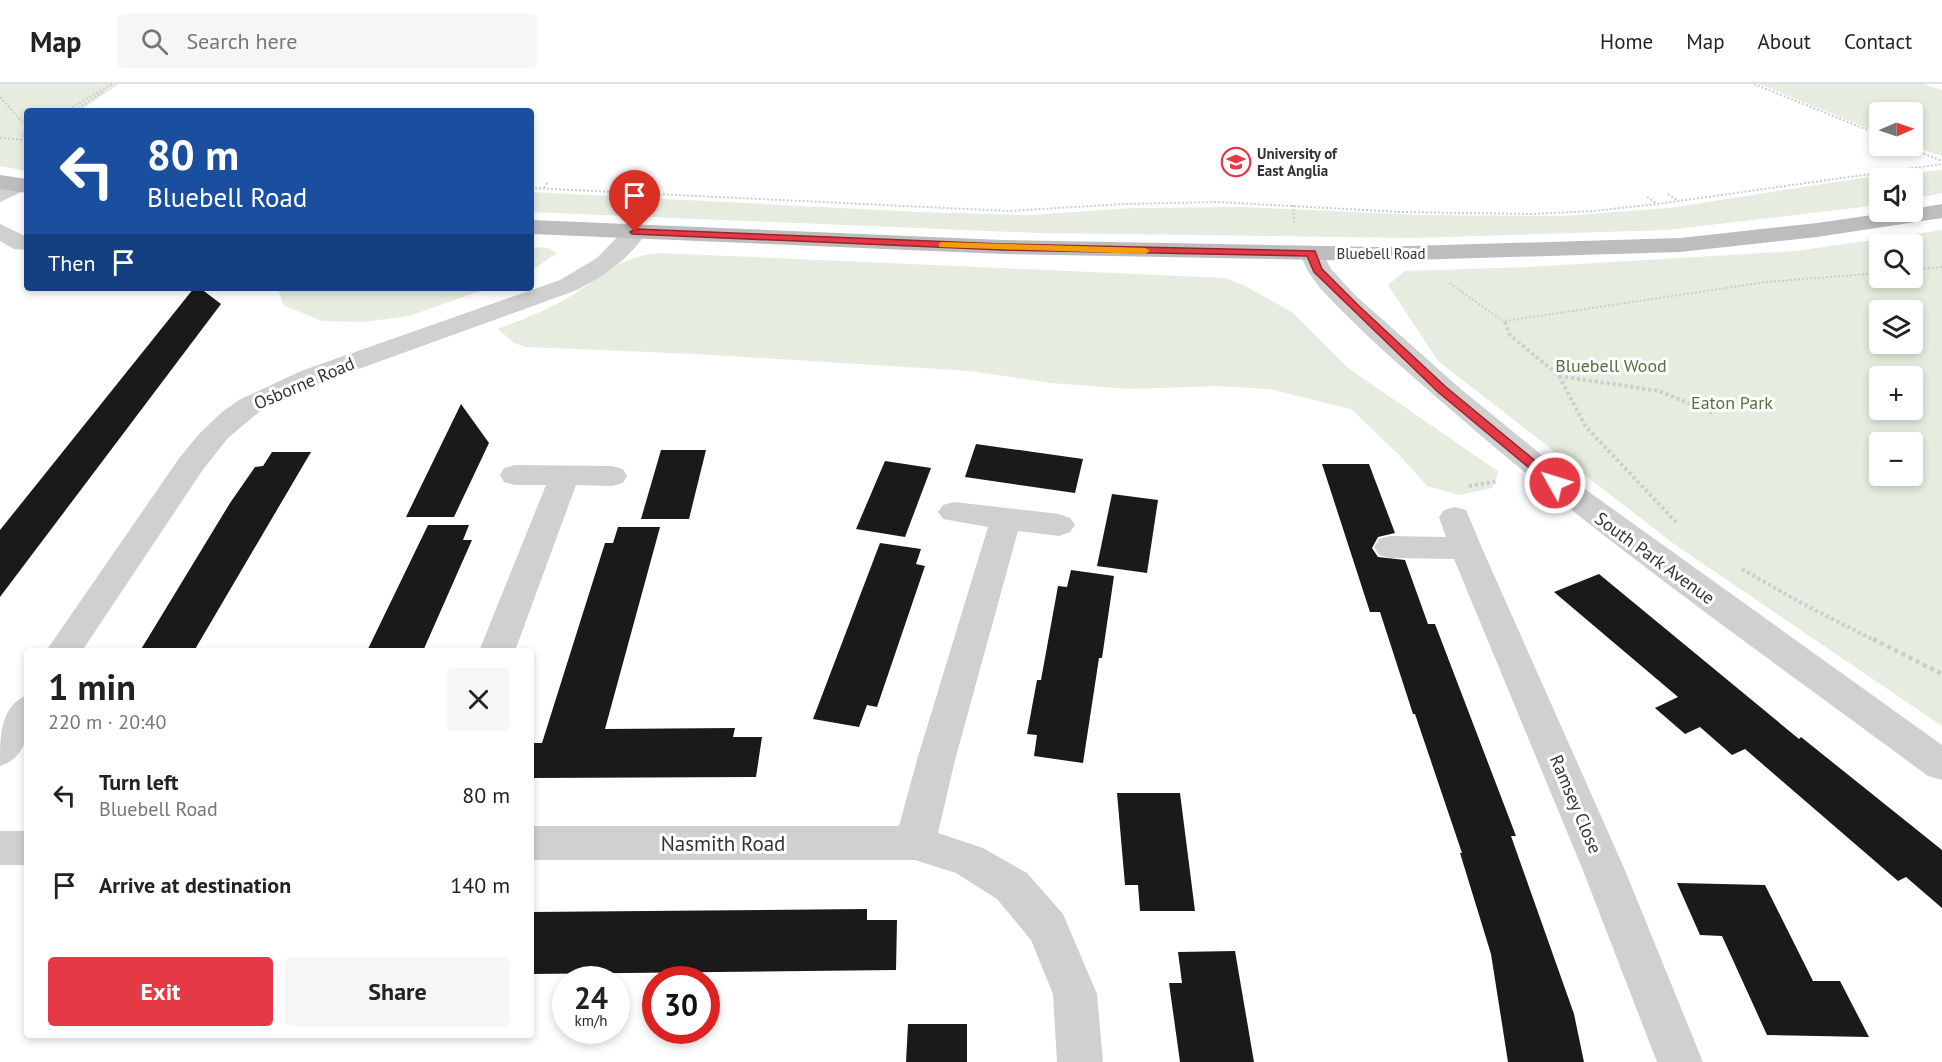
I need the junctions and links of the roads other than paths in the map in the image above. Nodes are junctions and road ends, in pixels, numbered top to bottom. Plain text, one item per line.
1 (1942, 211) edge
2 (534, 227) edge
3 (0, 231) edge
4 (635, 232) junction
5 (22, 244) dead end
6 (1311, 254) junction
7 (515, 475) dead end
8 (565, 476) junction
9 (612, 476) dead end
10 (954, 512) dead end
11 (1006, 519) junction
12 (1059, 525) dead end
13 (1390, 547) dead end
14 (66, 648) edge
15 (498, 648) edge
16 (24, 714) edge
17 (0, 751) edge
18 (1942, 765) edge
19 (534, 843) edge
20 (915, 843) junction
21 (0, 848) edge
22 (24, 848) edge
23 (1080, 1062) edge
24 (1680, 1062) edge

1 - 6 street, Bluebell Road
2 - 4 street, Bluebell Road
3 - 5 street
4 - 6 street, Bluebell Road
4 - 14 street, Osborne Road
6 - 18 street, South Park Avenue
7 - 8 street
8 - 9 street
8 - 15 street
10 - 11 street
11 - 12 street
11 - 20 street
13 - 24 street, Ramsey Close
16 - 17 street
19 - 20 street, Nasmith Road
20 - 23 street, Nasmith Road
21 - 22 street

